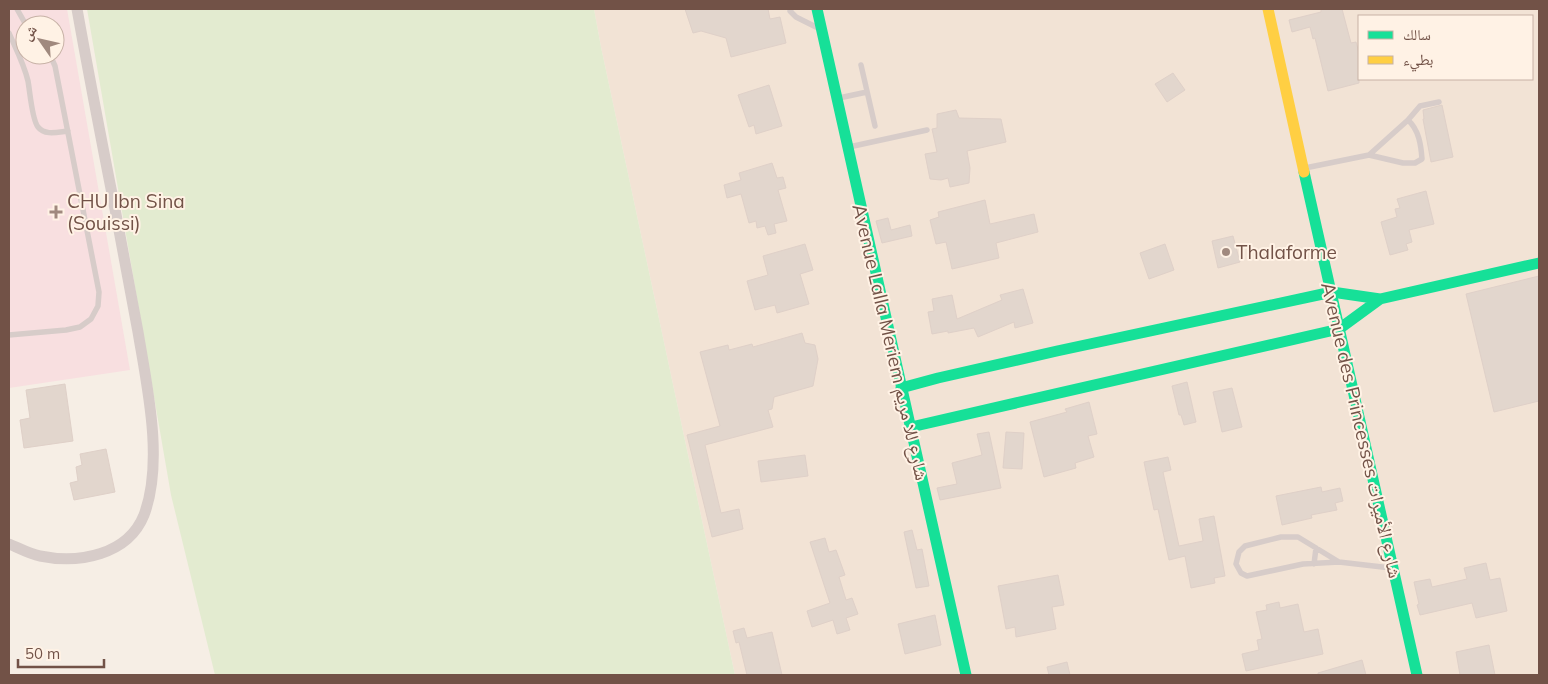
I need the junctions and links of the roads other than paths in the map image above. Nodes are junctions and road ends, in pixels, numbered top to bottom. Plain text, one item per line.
1 (78, 9) edge
2 (791, 9) edge
3 (817, 9) edge
4 (1268, 9) edge
5 (822, 30) junction
6 (9, 34) edge
7 (55, 65) edge
8 (861, 65) dead end
9 (867, 92) junction
10 (837, 99) junction
11 (1439, 102) dead end
12 (1408, 120) junction
13 (875, 126) dead end
14 (927, 130) dead end
15 (68, 131) junction
16 (847, 147) junction
17 (1369, 155) junction
18 (1303, 169) junction
19 (1539, 263) edge
20 (1332, 292) junction
21 (1380, 299) junction
22 (1339, 328) junction
23 (9, 335) edge
24 (901, 388) junction
25 (911, 427) junction
26 (9, 544) edge
27 (1316, 548) junction
28 (1339, 562) junction
29 (1314, 564) junction
30 (1393, 568) junction
31 (966, 675) edge
32 (1417, 675) edge

1 - 26 street
2 - 5 lane
3 - 5 street, Avenue Lalla Meriem شارع للا مريم
4 - 18 street, Avenue des Princesses شارع الأميرات
5 - 10 street, Avenue Lalla Meriem شارع للا مريم
6 - 15 lane
7 - 15 lane
8 - 9 lane
9 - 10 lane
9 - 13 lane
10 - 16 street, Avenue Lalla Meriem شارع للا مريم
11 - 12 lane
12 - 17 lane
12 - 17 lane
14 - 16 lane
15 - 23 lane
16 - 24 street, Avenue Lalla Meriem شارع للا مريم
17 - 18 lane
18 - 20 street, Avenue des Princesses شارع الأميرات
19 - 21 street
20 - 21 street
20 - 22 street, Avenue des Princesses شارع الأميرات
20 - 24 street
21 - 22 street
22 - 25 street
22 - 30 street, Avenue des Princesses شارع الأميرات
24 - 25 street, Avenue Lalla Meriem شارع للا مريم
25 - 31 street, Avenue Lalla Meriem شارع للا مريم
27 - 28 lane
27 - 29 lane
27 - 29 lane
28 - 29 lane
28 - 30 lane
30 - 32 street, Avenue des Princesses شارع الأميرات

